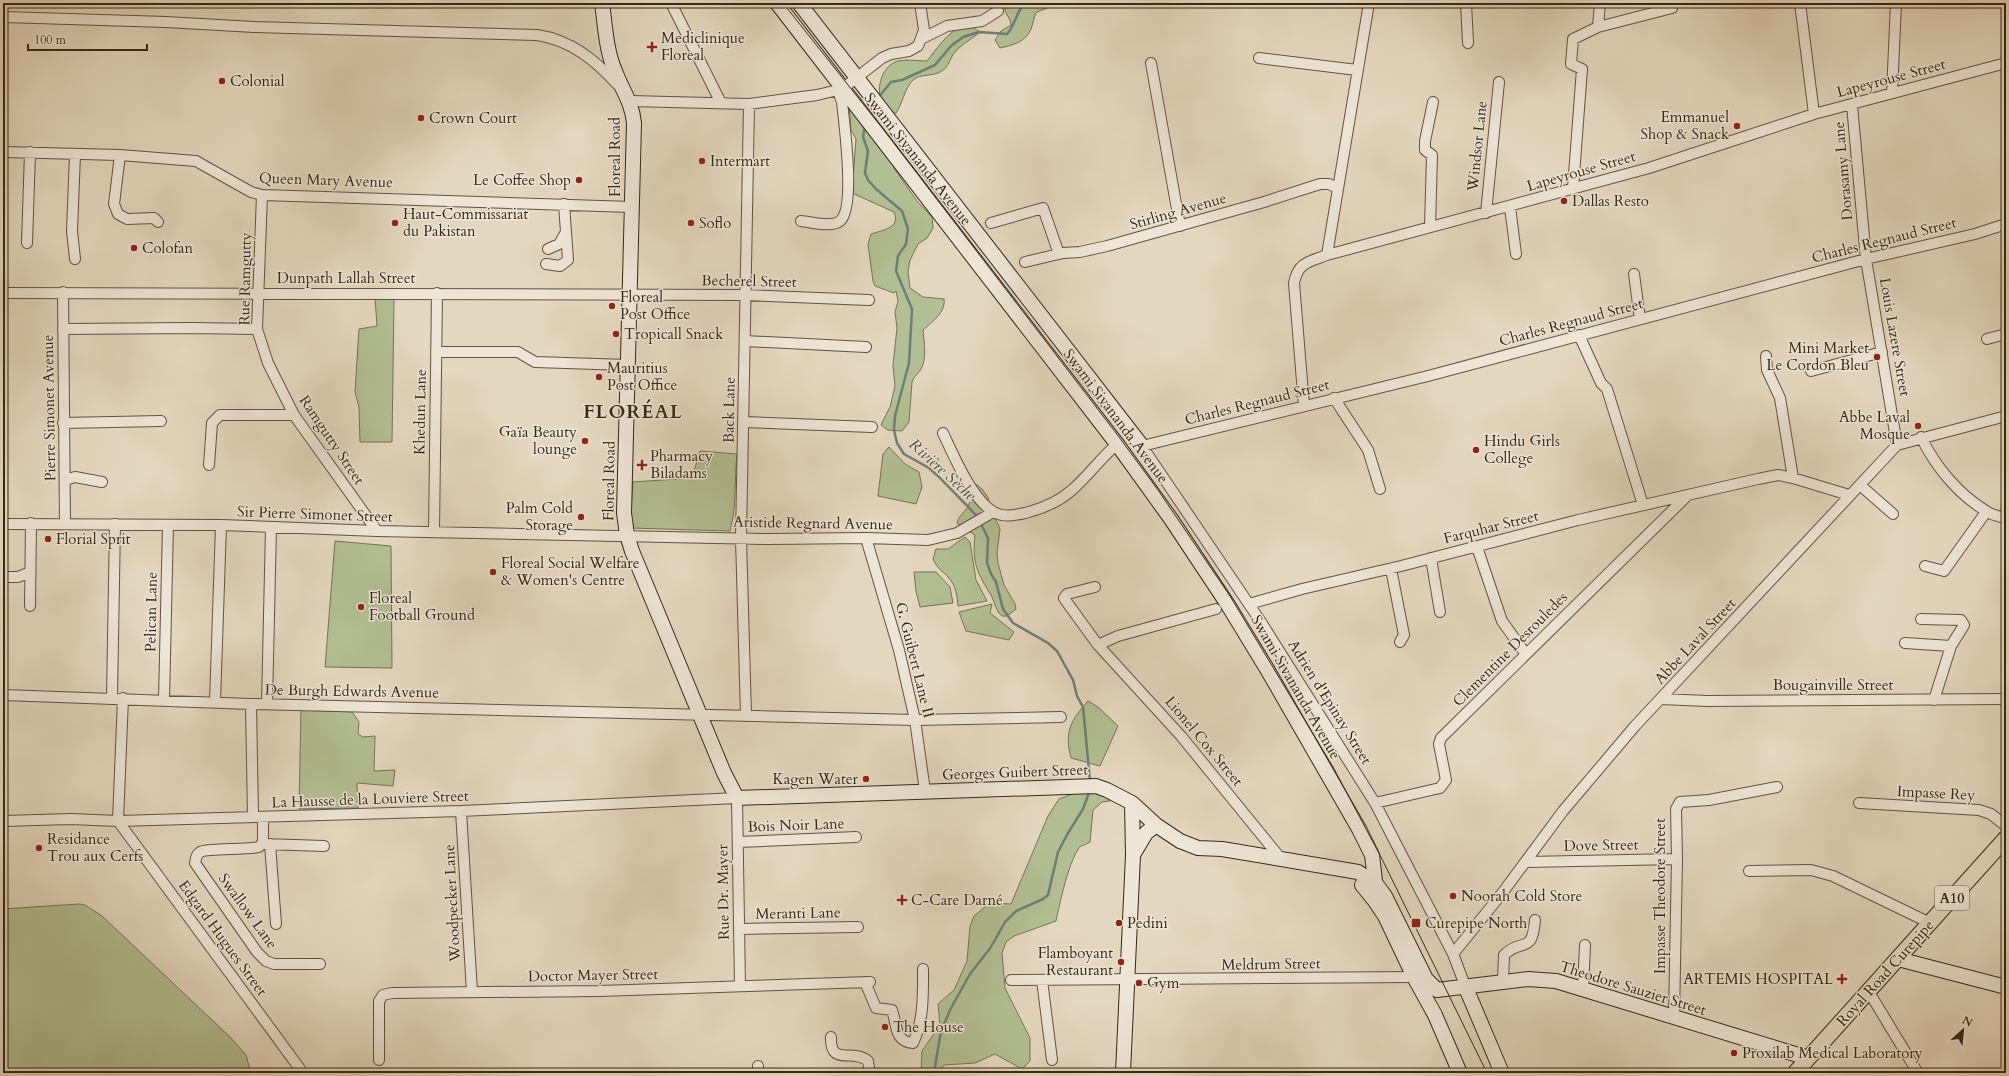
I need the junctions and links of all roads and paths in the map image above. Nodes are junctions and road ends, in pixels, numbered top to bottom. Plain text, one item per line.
1 (602, 3) edge
2 (671, 3) edge
3 (777, 3) edge
4 (799, 3) edge
5 (920, 3) edge
6 (1369, 3) edge
7 (1466, 3) edge
8 (1600, 3) edge
9 (1800, 3) edge
10 (1896, 3) edge
11 (1672, 6) edge
12 (998, 11) dead end
13 (3, 17) edge
14 (1598, 27) junction
15 (923, 38) junction
16 (1468, 43) dead end
17 (1259, 58) dead end
18 (1151, 63) dead end
19 (2006, 63) edge
20 (1357, 70) junction
21 (861, 82) junction
22 (1499, 82) dead end
23 (840, 90) junction
24 (1892, 93) junction
25 (626, 95) junction
26 (1433, 102) dead end
27 (721, 103) junction
28 (749, 104) junction
29 (1852, 105) junction
30 (1814, 114) junction
31 (3, 152) edge
32 (30, 152) junction
33 (75, 154) junction
34 (120, 155) junction
35 (1337, 188) junction
36 (1573, 188) junction
37 (262, 195) junction
38 (564, 204) junction
39 (632, 207) junction
40 (1510, 207) junction
41 (1486, 213) junction
42 (801, 221) dead end
43 (158, 222) dead end
44 (991, 223) dead end
45 (2006, 224) edge
46 (1180, 226) junction
47 (1430, 227) junction
48 (566, 232) junction
49 (27, 243) dead end
50 (548, 250) dead end
51 (1059, 254) junction
52 (1516, 254) dead end
53 (1327, 255) junction
54 (75, 259) dead end
55 (1866, 259) junction
56 (1025, 262) dead end
57 (546, 264) dead end
58 (1634, 274) dead end
59 (63, 292) junction
60 (3, 293) edge
61 (259, 293) junction
62 (437, 293) junction
63 (629, 295) junction
64 (746, 295) junction
65 (869, 300) dead end
66 (1640, 319) junction
67 (63, 329) junction
68 (257, 329) junction
69 (2006, 334) edge
70 (1579, 335) junction
71 (1986, 339) dead end
72 (745, 341) junction
73 (866, 347) dead end
74 (436, 352) junction
75 (1882, 352) junction
76 (1766, 356) dead end
77 (268, 363) joint
78 (628, 365) junction
79 (1810, 372) dead end
80 (1334, 398) junction
81 (1304, 406) junction
82 (294, 415) junction
83 (2006, 416) edge
84 (161, 422) dead end
85 (744, 422) junction
86 (64, 423) junction
87 (872, 427) dead end
88 (943, 433) dead end
89 (1921, 437) junction
90 (1117, 444) junction
91 (1897, 445) junction
92 (1142, 446) junction
93 (209, 465) dead end
94 (1793, 478) junction
95 (65, 480) junction
96 (102, 482) dead end
97 (1860, 485) junction
98 (1380, 489) dead end
99 (1849, 496) junction
100 (1686, 497) junction
101 (1643, 505) junction
102 (1986, 512) junction
103 (990, 513) junction
104 (1893, 514) dead end
105 (2006, 519) edge
106 (31, 523) junction
107 (3, 524) edge
108 (65, 524) junction
109 (115, 524) junction
110 (168, 525) junction
111 (221, 525) junction
112 (271, 527) junction
113 (377, 531) junction
114 (434, 532) junction
115 (627, 535) junction
116 (741, 538) junction
117 (866, 538) junction
118 (1477, 547) junction
119 (1431, 558) junction
120 (1925, 566) dead end
121 (1391, 569) junction
122 (30, 572) junction
123 (3, 577) edge
124 (1095, 587) dead end
125 (1250, 604) junction
126 (30, 606) dead end
127 (1216, 609) dead end
128 (1440, 612) dead end
129 (1921, 619) dead end
130 (1400, 642) dead end
131 (1905, 643) dead end
132 (1098, 645) junction
133 (1951, 646) junction
134 (1525, 653) junction
135 (3, 695) edge
136 (112, 698) junction
137 (123, 698) junction
138 (1661, 699) junction
139 (2006, 699) edge
140 (164, 700) junction
141 (1934, 700) junction
142 (215, 702) junction
143 (250, 704) junction
144 (267, 704) junction
145 (700, 715) junction
146 (746, 716) junction
147 (1061, 717) dead end
148 (915, 720) junction
149 (1777, 786) dead end
150 (925, 791) junction
151 (738, 798) junction
152 (1132, 803) junction
153 (1375, 803) junction
154 (1859, 804) dead end
155 (462, 811) junction
156 (258, 817) junction
157 (3, 821) edge
158 (118, 821) junction
159 (1156, 825) junction
160 (2006, 826) edge
161 (856, 837) dead end
162 (2006, 838) edge
163 (738, 842) junction
164 (264, 845) junction
165 (324, 846) dead end
166 (1133, 855) junction
167 (1677, 858) junction
168 (1282, 860) junction
169 (1526, 862) junction
170 (1374, 863) junction
171 (1351, 871) junction
172 (1749, 871) dead end
173 (1376, 884) junction
174 (1385, 916) junction
175 (1535, 920) dead end
176 (1930, 923) junction
177 (276, 924) dead end
178 (858, 927) dead end
179 (739, 929) junction
180 (1585, 945) dead end
181 (1453, 954) junction
182 (1898, 959) junction
183 (320, 964) dead end
184 (923, 969) dead end
185 (1420, 978) junction
186 (1011, 980) dead end
187 (1042, 980) junction
188 (1128, 980) junction
189 (1503, 982) junction
190 (740, 986) junction
191 (2006, 987) edge
192 (1466, 988) junction
193 (1583, 989) junction
194 (472, 992) junction
195 (1869, 992) junction
196 (1674, 1017) junction
197 (831, 1037) dead end
198 (1808, 1058) junction
199 (379, 1060) dead end
200 (1052, 1060) dead end
201 (303, 1073) edge
202 (870, 1073) edge
203 (1123, 1073) edge
204 (1460, 1073) edge
205 (1502, 1073) edge
206 (1795, 1073) edge
207 (1918, 1073) edge

1 - 25 main road, Floreal Road
2 - 27 street
3 - 23 main road, Swami Sivananda Avenue
4 - 21 main road
5 - 15 street
6 - 20 street
7 - 16 street
8 - 14 street
9 - 30 street
10 - 24 street
11 - 14 street
12 - 15 street
13 - 25 street
14 - 36 street
15 - 21 street
17 - 20 street
18 - 46 street
19 - 24 street, Lapeyrouse Street
20 - 35 street
21 - 23 street
21 - 92 main road
22 - 41 street, Windsor Lane
23 - 28 street
23 - 42 street
23 - 90 main road, Swami Sivananda Avenue
24 - 29 street, Lapeyrouse Street
25 - 27 street
25 - 39 main road, Floreal Road
26 - 47 street
27 - 28 street
28 - 64 street, Back Lane
29 - 30 street, Lapeyrouse Street
29 - 55 street, Dorasamy Lane
30 - 36 street, Lapeyrouse Street
31 - 32 street, Queen Mary Avenue
32 - 33 street, Queen Mary Avenue
32 - 49 street
33 - 34 street, Queen Mary Avenue
33 - 54 street
34 - 37 street, Queen Mary Avenue
34 - 43 street
35 - 46 street, Stirling Avenue
35 - 53 street
36 - 40 street, Lapeyrouse Street
37 - 38 street, Queen Mary Avenue
37 - 61 street, Rue Ramgutty
38 - 39 street, Queen Mary Avenue
38 - 48 street
39 - 63 main road, Floreal Road
40 - 41 street, Lapeyrouse Street
40 - 52 street
41 - 47 street, Lapeyrouse Street
44 - 51 street
45 - 55 street, Charles Regnaud Street
46 - 51 street, Stirling Avenue
47 - 53 street, Lapeyrouse Street
48 - 50 street
48 - 57 street
51 - 56 street, Stirling Avenue
53 - 81 street, Lapeyrouse Street
55 - 66 street, Charles Regnaud Street
55 - 75 street, Louis Lazere Street
58 - 66 street
59 - 60 street, Dunpath Lallah Street
59 - 61 street, Dunpath Lallah Street
59 - 67 street, Pierre Simonet Avenue
61 - 62 street, Dunpath Lallah Street
61 - 68 street, Rue Ramgutty
62 - 63 street, Dunpath Lallah Street
62 - 74 street, Khedun Lane
63 - 64 street, Becherel Street
63 - 78 main road, Floreal Road
64 - 65 street, Becherel Street
64 - 72 street, Back Lane
66 - 70 street, Charles Regnaud Street
67 - 68 street
67 - 86 street, Pierre Simonet Avenue
68 - 77 street, Rue Ramgutty
69 - 71 street
70 - 80 street, Charles Regnaud Street
70 - 101 street
72 - 73 street
72 - 85 street, Back Lane
74 - 78 street
74 - 114 street, Khedun Lane
75 - 79 street
75 - 91 street, Louis Lazere Street
76 - 94 street
77 - 82 street, Ramgutty Street
78 - 115 main road, Floreal Road
80 - 81 street, Charles Regnaud Street
80 - 98 street
81 - 92 street, Charles Regnaud Street
82 - 93 street
82 - 113 street, Ramgutty Street
83 - 89 street, Abbe Laval Street
84 - 86 street
85 - 87 street
85 - 116 street, Back Lane
86 - 95 street, Pierre Simonet Avenue
88 - 103 street
89 - 91 street, Abbe Laval Street
89 - 102 street
90 - 103 street
90 - 170 main road, Swami Sivananda Avenue
91 - 97 street, Abbe Laval Street
92 - 125 street, Adrien d'Epinay Street
94 - 99 street, Farquhar Street
94 - 100 street, Farquhar Street
95 - 96 street
95 - 108 street, Pierre Simonet Avenue
97 - 99 street, Abbe Laval Street
97 - 104 street
99 - 138 street, Abbe Laval Street
100 - 101 street, Farquhar Street
100 - 134 street, Clementine Desrouledes
101 - 118 street, Farquhar Street
102 - 105 street
102 - 120 street
103 - 117 street, Aristide Regnard Avenue
106 - 107 street, Sir Pierre Simonet Street
106 - 108 street, Sir Pierre Simonet Street
106 - 122 street
108 - 109 street, Sir Pierre Simonet Street
109 - 110 street, Sir Pierre Simonet Street
109 - 136 street
110 - 111 street, Sir Pierre Simonet Street
110 - 140 street, Pelican Lane
111 - 112 street, Sir Pierre Simonet Street
111 - 142 street
112 - 113 street, Sir Pierre Simonet Street
112 - 144 street
113 - 114 street, Sir Pierre Simonet Street
114 - 115 street, Sir Pierre Simonet Street
115 - 116 street, Aristide Regnard Avenue
115 - 145 main road, Floreal Road
116 - 117 street, Aristide Regnard Avenue
116 - 146 street, Back Lane
117 - 148 street, G. Guibert Lane II
118 - 119 street, Farquhar Street
118 - 134 street
119 - 121 street, Farquhar Street
119 - 128 street
121 - 125 street, Farquhar Street
121 - 130 street
122 - 123 street
122 - 126 street
124 - 132 street, Lionel Cox Street
125 - 153 street, Adrien d'Epinay Street
127 - 132 street
129 - 133 street
131 - 133 street
132 - 168 street, Lionel Cox Street
133 - 141 street
134 - 153 street, Clementine Desrouledes
135 - 136 street, De Burgh Edwards Avenue
136 - 137 street, De Burgh Edwards Avenue
137 - 140 street, De Burgh Edwards Avenue
137 - 158 street
138 - 141 street, Bougainville Street
138 - 169 street, Abbe Laval Street
139 - 141 street, Bougainville Street
140 - 142 street, De Burgh Edwards Avenue
142 - 143 street, De Burgh Edwards Avenue
143 - 144 street, De Burgh Edwards Avenue
143 - 156 street
144 - 145 street, De Burgh Edwards Avenue
145 - 146 street, De Burgh Edwards Avenue
145 - 151 main road, Floreal Road
146 - 148 street, De Burgh Edwards Avenue
147 - 148 street, De Burgh Edwards Avenue
148 - 150 street, G. Guibert Lane II
149 - 167 street, Impasse Theodore Street
150 - 151 main road, Georges Guibert Street
150 - 152 main road, Georges Guibert Street
151 - 155 street, La Hausse de la Louviere Street
151 - 163 street, Rue Dr. Mayer
152 - 159 main road, Georges Guibert Street
152 - 166 main road
153 - 181 street, Adrien d'Epinay Street
154 - 160 street, Impasse Rey
155 - 156 street, La Hausse de la Louviere Street
155 - 194 street, Woodpecker Lane
156 - 158 street, La Hausse de la Louviere Street
156 - 164 street
157 - 158 street, La Hausse de la Louviere Street
158 - 201 street, Edgard Hugues Street
159 - 166 main road
159 - 168 main road, Georges Guibert Street
161 - 163 street, Bois Noir Lane
162 - 176 main road, Royal Road Curepipe / A10
163 - 179 street, Rue Dr. Mayer
164 - 165 street
164 - 177 street
164 - 183 street, Swallow Lane
166 - 188 main road
167 - 169 street, Dove Street
167 - 196 street, Impasse Theodore Street
168 - 171 main road, Georges Guibert Street
169 - 181 street, Abbe Laval Street
170 - 171 main road
170 - 173 main road, Swami Sivananda Avenue
171 - 173 main road, Georges Guibert Street
171 - 174 main road, Georges Guibert Street
172 - 176 street
173 - 174 main road, Swami Sivananda Avenue
173 - 185 main road, Georges Guibert Street
174 - 185 main road, Georges Guibert Street
175 - 189 street
176 - 182 main road, Royal Road Curepipe / A10
178 - 179 street, Meranti Lane
179 - 190 street, Rue Dr. Mayer
180 - 193 street
181 - 192 street, Adrien d'Epinay Street
182 - 191 main road
182 - 195 main road, Royal Road Curepipe / A10
184 - 190 street, Doctor Mayer Street
185 - 188 street, Meldrum Street
185 - 192 main road, Theodore Sauzier Street
185 - 204 main road, Georges Guibert Street
186 - 187 street, Meldrum Street
187 - 188 street, Meldrum Street
187 - 200 street
188 - 203 main road
189 - 192 main road, Theodore Sauzier Street
189 - 193 main road, Theodore Sauzier Street
190 - 194 street, Doctor Mayer Street
192 - 205 main road
193 - 196 main road, Theodore Sauzier Street
194 - 199 street, Doctor Mayer Street
195 - 198 main road, Royal Road Curepipe / A10
195 - 207 street
196 - 198 main road, Theodore Sauzier Street
197 - 202 street
198 - 206 main road, Royal Road Curepipe / A10

